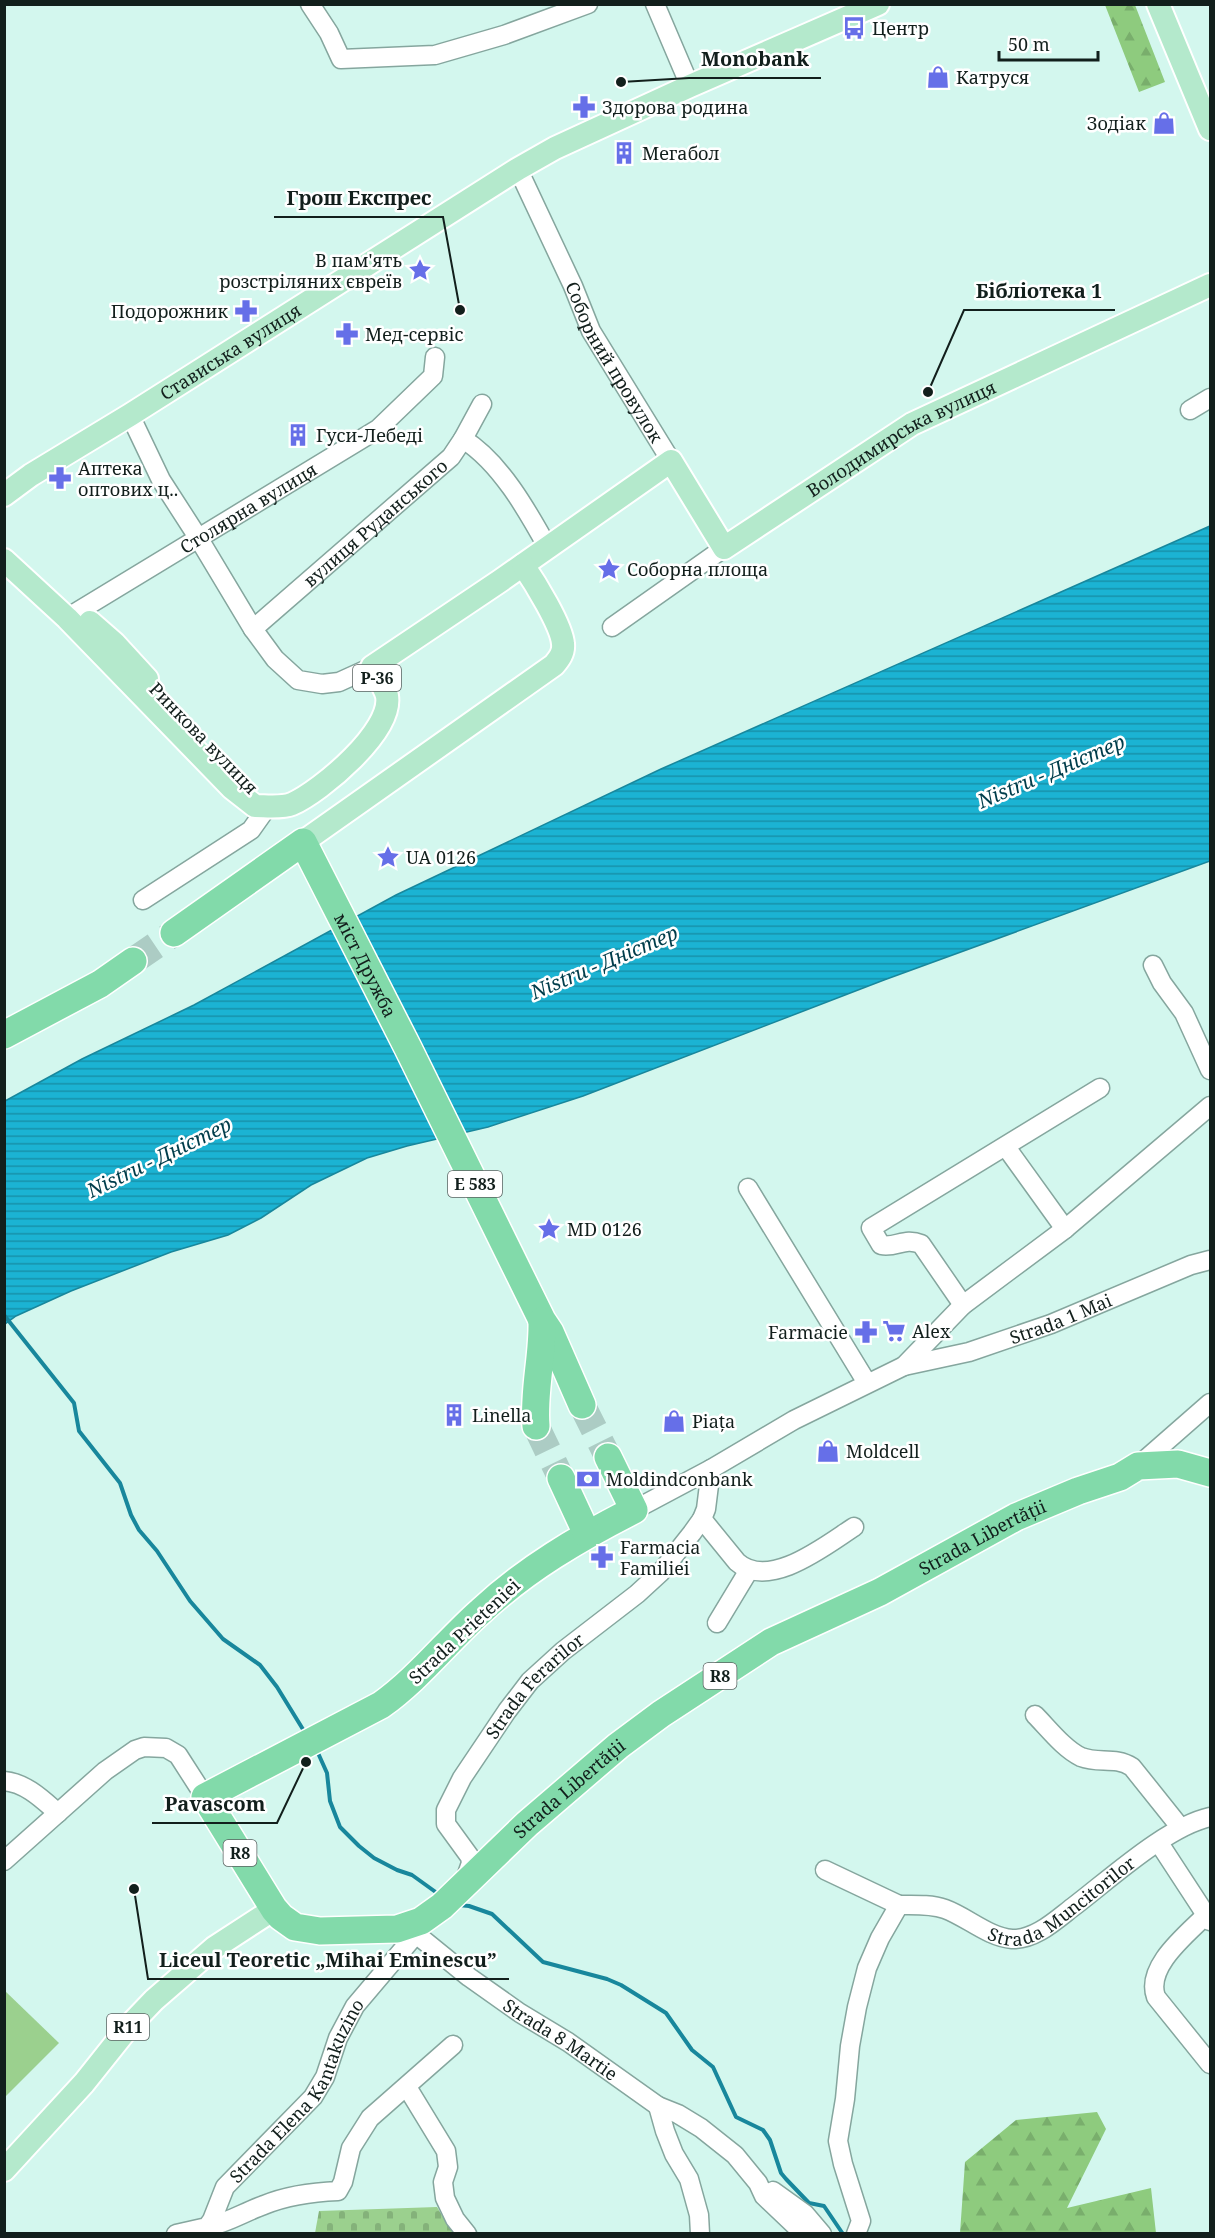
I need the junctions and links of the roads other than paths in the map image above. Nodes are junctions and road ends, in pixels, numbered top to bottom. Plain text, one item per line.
1 (310, 4) edge
2 (588, 4) edge
3 (655, 4) edge
4 (878, 4) edge
5 (1158, 4) edge
6 (690, 86) junction
7 (1210, 129) edge
8 (518, 169) junction
9 (1210, 285) edge
10 (435, 357) dead end
11 (1210, 398) edge
12 (482, 404) dead end
13 (1190, 410) dead end
14 (130, 415) junction
15 (464, 439) junction
16 (671, 461) junction
17 (4, 495) edge
18 (199, 539) junction
19 (4, 543) edge
20 (548, 548) junction
21 (724, 548) junction
22 (4, 560) edge
23 (523, 565) junction
24 (72, 615) junction
25 (612, 627) dead end
26 (253, 629) junction
27 (372, 667) junction
28 (268, 806) junction
29 (303, 842) junction
30 (143, 900) dead end
31 (174, 933) tunnel mouth
32 (133, 961) tunnel mouth
33 (1153, 965) dead end
34 (4, 1035) edge
35 (1210, 1068) edge
36 (1100, 1088) dead end
37 (1210, 1106) edge
38 (1006, 1147) junction
39 (748, 1188) dead end
40 (1065, 1229) junction
41 (1210, 1260) edge
42 (963, 1305) junction
43 (542, 1320) junction
44 (904, 1366) junction
45 (867, 1383) junction
46 (1210, 1403) edge
47 (582, 1405) tunnel mouth
48 (536, 1426) tunnel mouth
49 (608, 1457) tunnel mouth
50 (1138, 1466) junction
51 (711, 1469) junction
52 (1210, 1473) edge
53 (561, 1478) tunnel mouth
54 (634, 1510) junction
55 (702, 1519) junction
56 (854, 1527) dead end
57 (587, 1534) junction
58 (749, 1570) junction
59 (717, 1623) dead end
60 (1035, 1715) dead end
61 (4, 1781) edge
62 (205, 1797) junction
63 (58, 1813) junction
64 (1210, 1817) edge
65 (1180, 1827) junction
66 (1159, 1842) junction
67 (4, 1861) edge
68 (825, 1870) dead end
69 (464, 1884) junction
70 (899, 1905) junction
71 (274, 1909) junction
72 (1208, 1918) edge
73 (413, 1930) junction
74 (453, 2045) dead end
75 (1210, 2064) edge
76 (407, 2086) junction
77 (658, 2106) junction
78 (4, 2170) edge
79 (758, 2183) junction
80 (211, 2230) edge
81 (176, 2234) edge
82 (467, 2234) edge
83 (700, 2234) edge
84 (804, 2234) edge
85 (822, 2234) edge
86 (856, 2234) edge

1 - 2 street
3 - 6 street
4 - 6 main road, Стависька вулиця
5 - 7 main road
6 - 8 main road, Стависька вулиця
8 - 14 main road, Стависька вулиця
8 - 16 street, Соборний провулок
9 - 21 main road, Володимирська вулиця
10 - 18 street, Столярна вулиця
11 - 13 street
12 - 15 street, вулиця Руданського
14 - 17 main road, Стависька вулиця
14 - 18 street
15 - 20 street
15 - 26 street, вулиця Руданського
16 - 20 main road
16 - 21 main road, Соборний провулок
18 - 24 street, Столярна вулиця
18 - 26 street
19 - 24 main road, Ринкова вулиця
20 - 23 main road
21 - 25 street, Володимирська вулиця
22 - 24 main road, Ринкова вулиця
23 - 27 main road, Р-36
23 - 29 main road
24 - 28 main road, Ринкова вулиця
26 - 27 street
27 - 28 main road, Р-36
28 - 30 street
29 - 31 highway
29 - 43 highway, міст Дружба / E 583
32 - 34 highway
33 - 35 street
36 - 38 street
37 - 40 street, Strada Prieteniei
38 - 40 street
38 - 42 street
39 - 45 street
40 - 42 street, Strada Prieteniei
41 - 44 street, Strada 1 Mai
42 - 44 street, Strada Prieteniei
43 - 47 highway, E 583
43 - 48 highway, E 583
44 - 45 street, Strada Prieteniei
45 - 51 street, Strada Prieteniei
46 - 50 street
49 - 54 highway
50 - 52 highway, Strada Libertății / R8
50 - 69 highway, Strada Libertății / R8
51 - 54 street, Strada Prieteniei
51 - 55 street, Strada Ferarilor
53 - 57 highway
54 - 57 highway, Strada Prieteniei
55 - 58 street
55 - 69 street, Strada Ferarilor
56 - 58 street
57 - 62 highway, Strada Prieteniei
58 - 59 street
60 - 65 street
61 - 63 street
62 - 63 street
62 - 71 highway, R8
63 - 67 street
64 - 65 street, Strada Muncitorilor
65 - 66 street, Strada Muncitorilor
66 - 70 street, Strada Muncitorilor
66 - 72 street
68 - 70 street, Strada Muncitorilor
69 - 73 highway, Strada Libertății / R8
70 - 86 street
71 - 73 highway, Strada Libertății / R8
71 - 78 main road, R11
72 - 75 street
73 - 77 street, Strada 8 Martie
73 - 80 street, Strada Elena Kantakuzino
74 - 76 street
76 - 80 street
76 - 82 street
77 - 79 street, Strada 8 Martie
77 - 83 street
79 - 84 street, Strada 8 Martie
79 - 85 street, Strada 8 Martie
80 - 81 street

